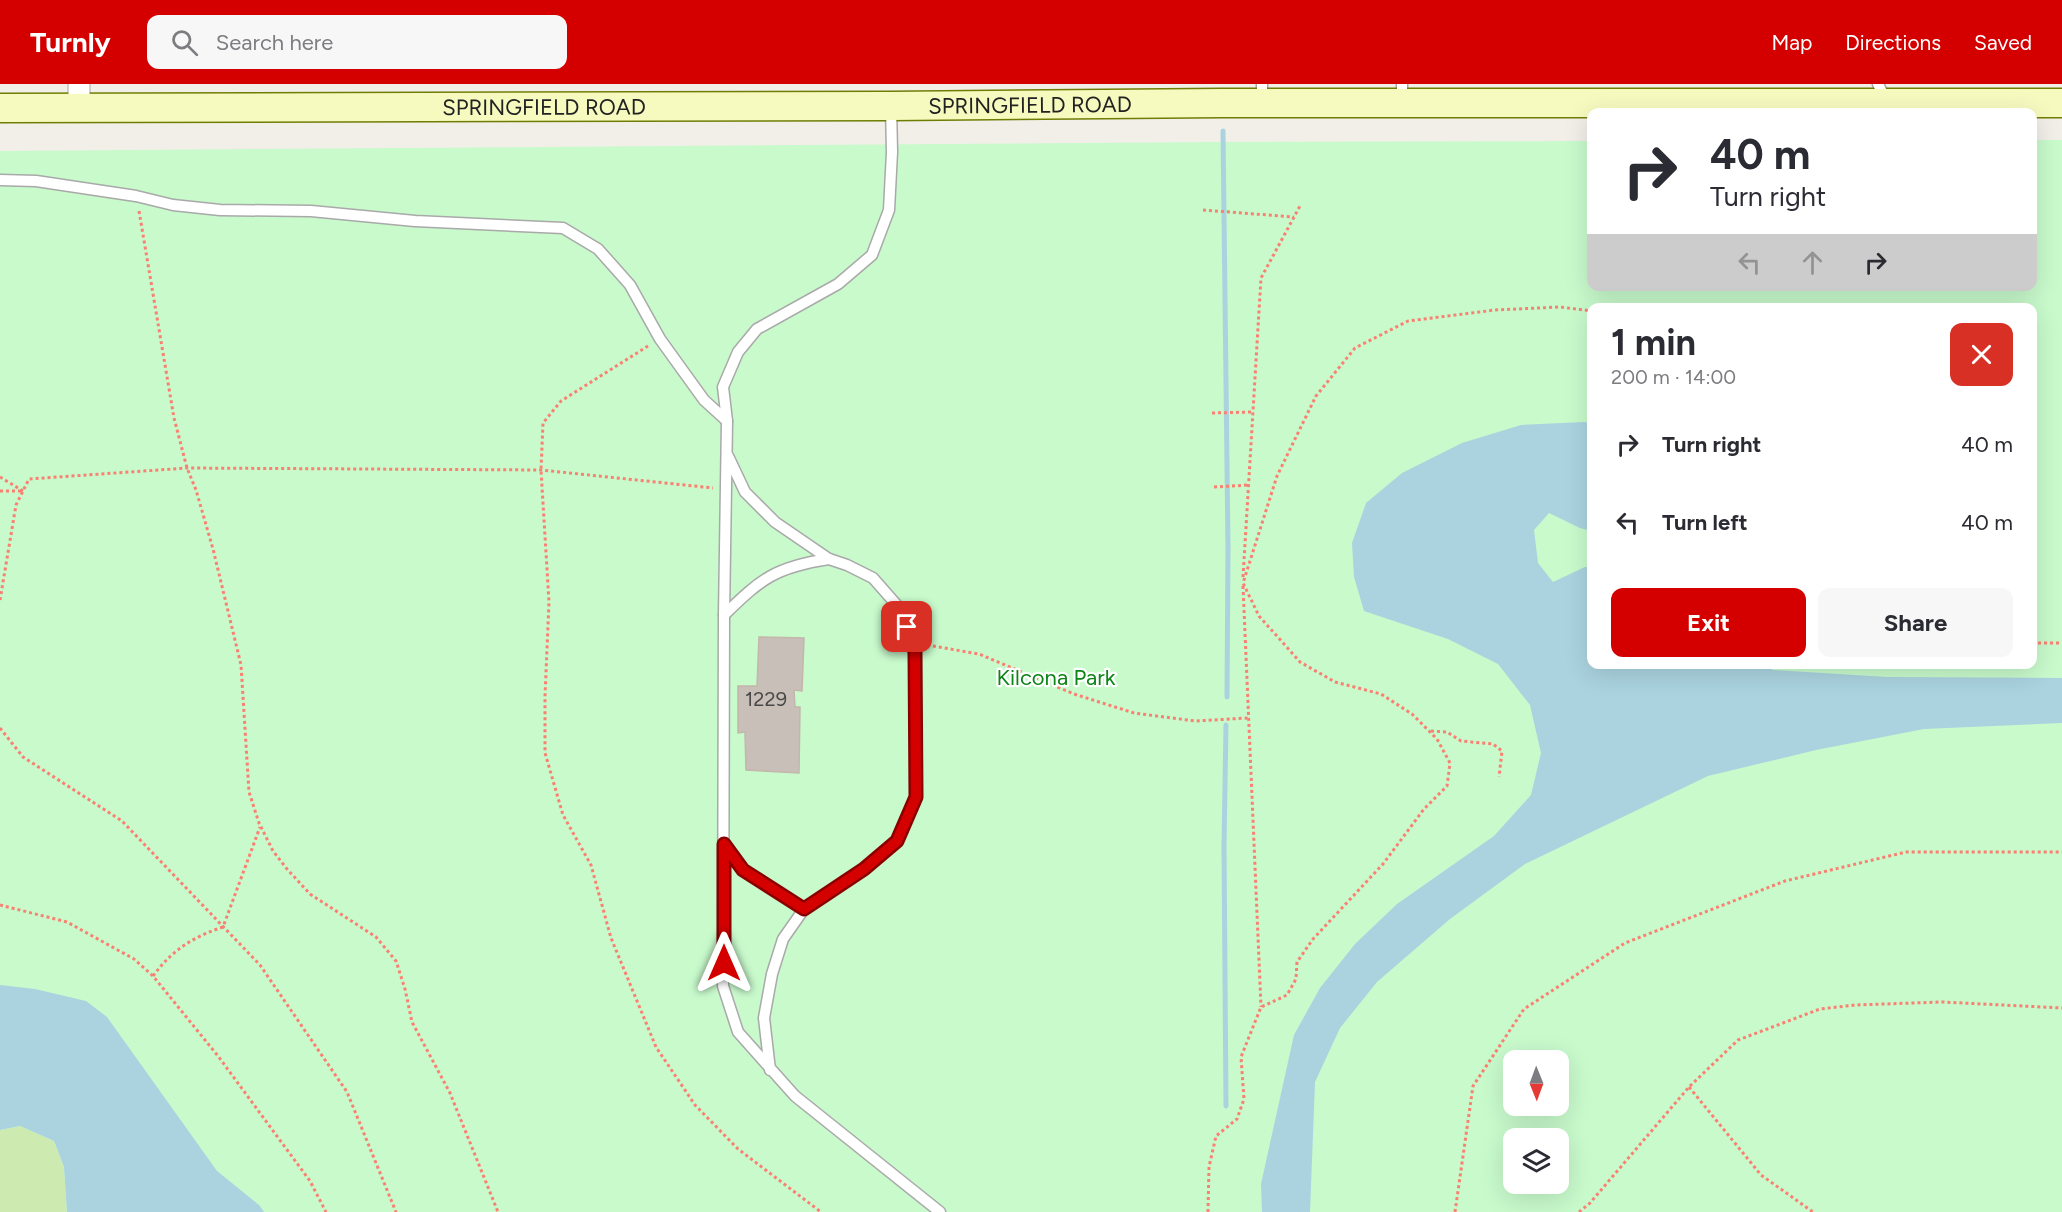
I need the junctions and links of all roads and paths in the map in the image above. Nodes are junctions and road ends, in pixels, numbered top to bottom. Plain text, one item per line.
1 (1262, 93) edge
2 (1402, 93) edge
3 (1883, 94) edge
4 (79, 95) edge
5 (2062, 103) edge
6 (891, 106) junction
7 (0, 108) edge
8 (0, 180) edge
9 (136, 196) junction
10 (1300, 206) dead end
11 (1203, 210) dead end
12 (1294, 217) junction
13 (1587, 310) edge
14 (660, 339) junction
15 (1253, 412) junction
16 (1212, 413) dead end
17 (727, 421) junction
18 (726, 453) junction
19 (187, 468) junction
20 (541, 470) junction
21 (0, 477) edge
22 (1248, 485) junction
23 (1214, 487) dead end
24 (726, 489) junction
25 (0, 491) edge
26 (23, 491) junction
27 (829, 559) junction
28 (1243, 583) junction
29 (0, 600) edge
30 (724, 615) junction
31 (912, 643) junction
32 (2037, 643) edge
33 (2062, 643) edge
34 (1248, 718) junction
35 (0, 728) edge
36 (1429, 731) junction
37 (1499, 777) dead end
38 (260, 827) junction
39 (724, 844) junction
40 (2062, 852) edge
41 (0, 905) edge
42 (804, 909) junction
43 (224, 927) junction
44 (153, 976) junction
45 (1261, 1007) junction
46 (2062, 1008) edge
47 (771, 1071) junction
48 (1689, 1087) junction
49 (326, 1212) edge
50 (396, 1212) edge
51 (498, 1212) edge
52 (821, 1212) edge
53 (940, 1212) edge
54 (1208, 1212) edge
55 (1455, 1212) edge
56 (1579, 1212) edge
57 (1813, 1212) edge

1 - 2 street, SPRINGFIELD ROAD
1 - 6 street, SPRINGFIELD ROAD
2 - 3 street, SPRINGFIELD ROAD
3 - 5 street, SPRINGFIELD ROAD
4 - 6 street, SPRINGFIELD ROAD
4 - 7 street, SPRINGFIELD ROAD
6 - 17 lane
8 - 9 lane
9 - 14 lane
9 - 19 path
10 - 12 path
11 - 12 path
12 - 15 path
13 - 28 path
14 - 17 lane
14 - 20 path
15 - 16 path
15 - 22 path
17 - 18 lane
18 - 24 lane
18 - 27 lane
19 - 20 path
19 - 26 path
19 - 38 path
20 - 24 path
20 - 52 path
21 - 26 path
22 - 23 path
22 - 28 path
24 - 30 lane
25 - 26 path
26 - 29 path
27 - 30 lane
27 - 31 lane
28 - 34 path
28 - 36 path
30 - 39 lane
31 - 34 path
31 - 42 lane
32 - 33 path
34 - 45 path
35 - 43 path
36 - 37 path
36 - 45 path
38 - 43 path
38 - 51 path
39 - 42 lane
39 - 47 lane
40 - 55 path
41 - 44 path
42 - 47 lane
43 - 44 path
43 - 50 path
44 - 49 path
45 - 54 path
46 - 48 path
47 - 53 lane
48 - 56 path
48 - 57 path

